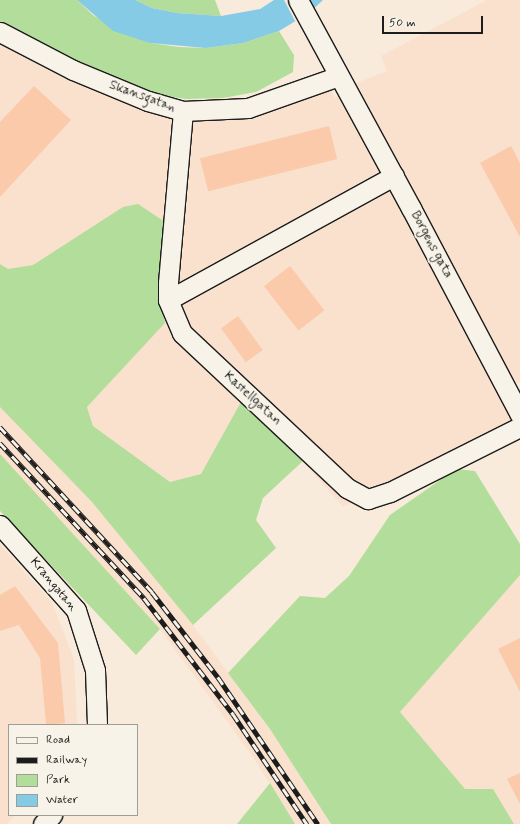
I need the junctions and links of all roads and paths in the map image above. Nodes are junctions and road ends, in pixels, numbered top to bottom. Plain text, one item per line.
1 (298, 0) edge
2 (0, 32) edge
3 (339, 76) junction
4 (183, 111) junction
5 (394, 176) junction
6 (168, 300) junction
7 (520, 415) edge
8 (520, 427) edge
9 (0, 525) edge
10 (97, 724) edge
11 (51, 816) edge
12 (43, 824) edge

1 - 3 street, Borgens gata
2 - 4 street, Skansgatan
3 - 4 street, Skansgatan
3 - 5 street, Borgens gata
4 - 6 street, Kastellgatan
5 - 6 street
5 - 7 street, Borgens gata
6 - 8 street, Kastellgatan
9 - 10 street, Krangatan
11 - 12 street

